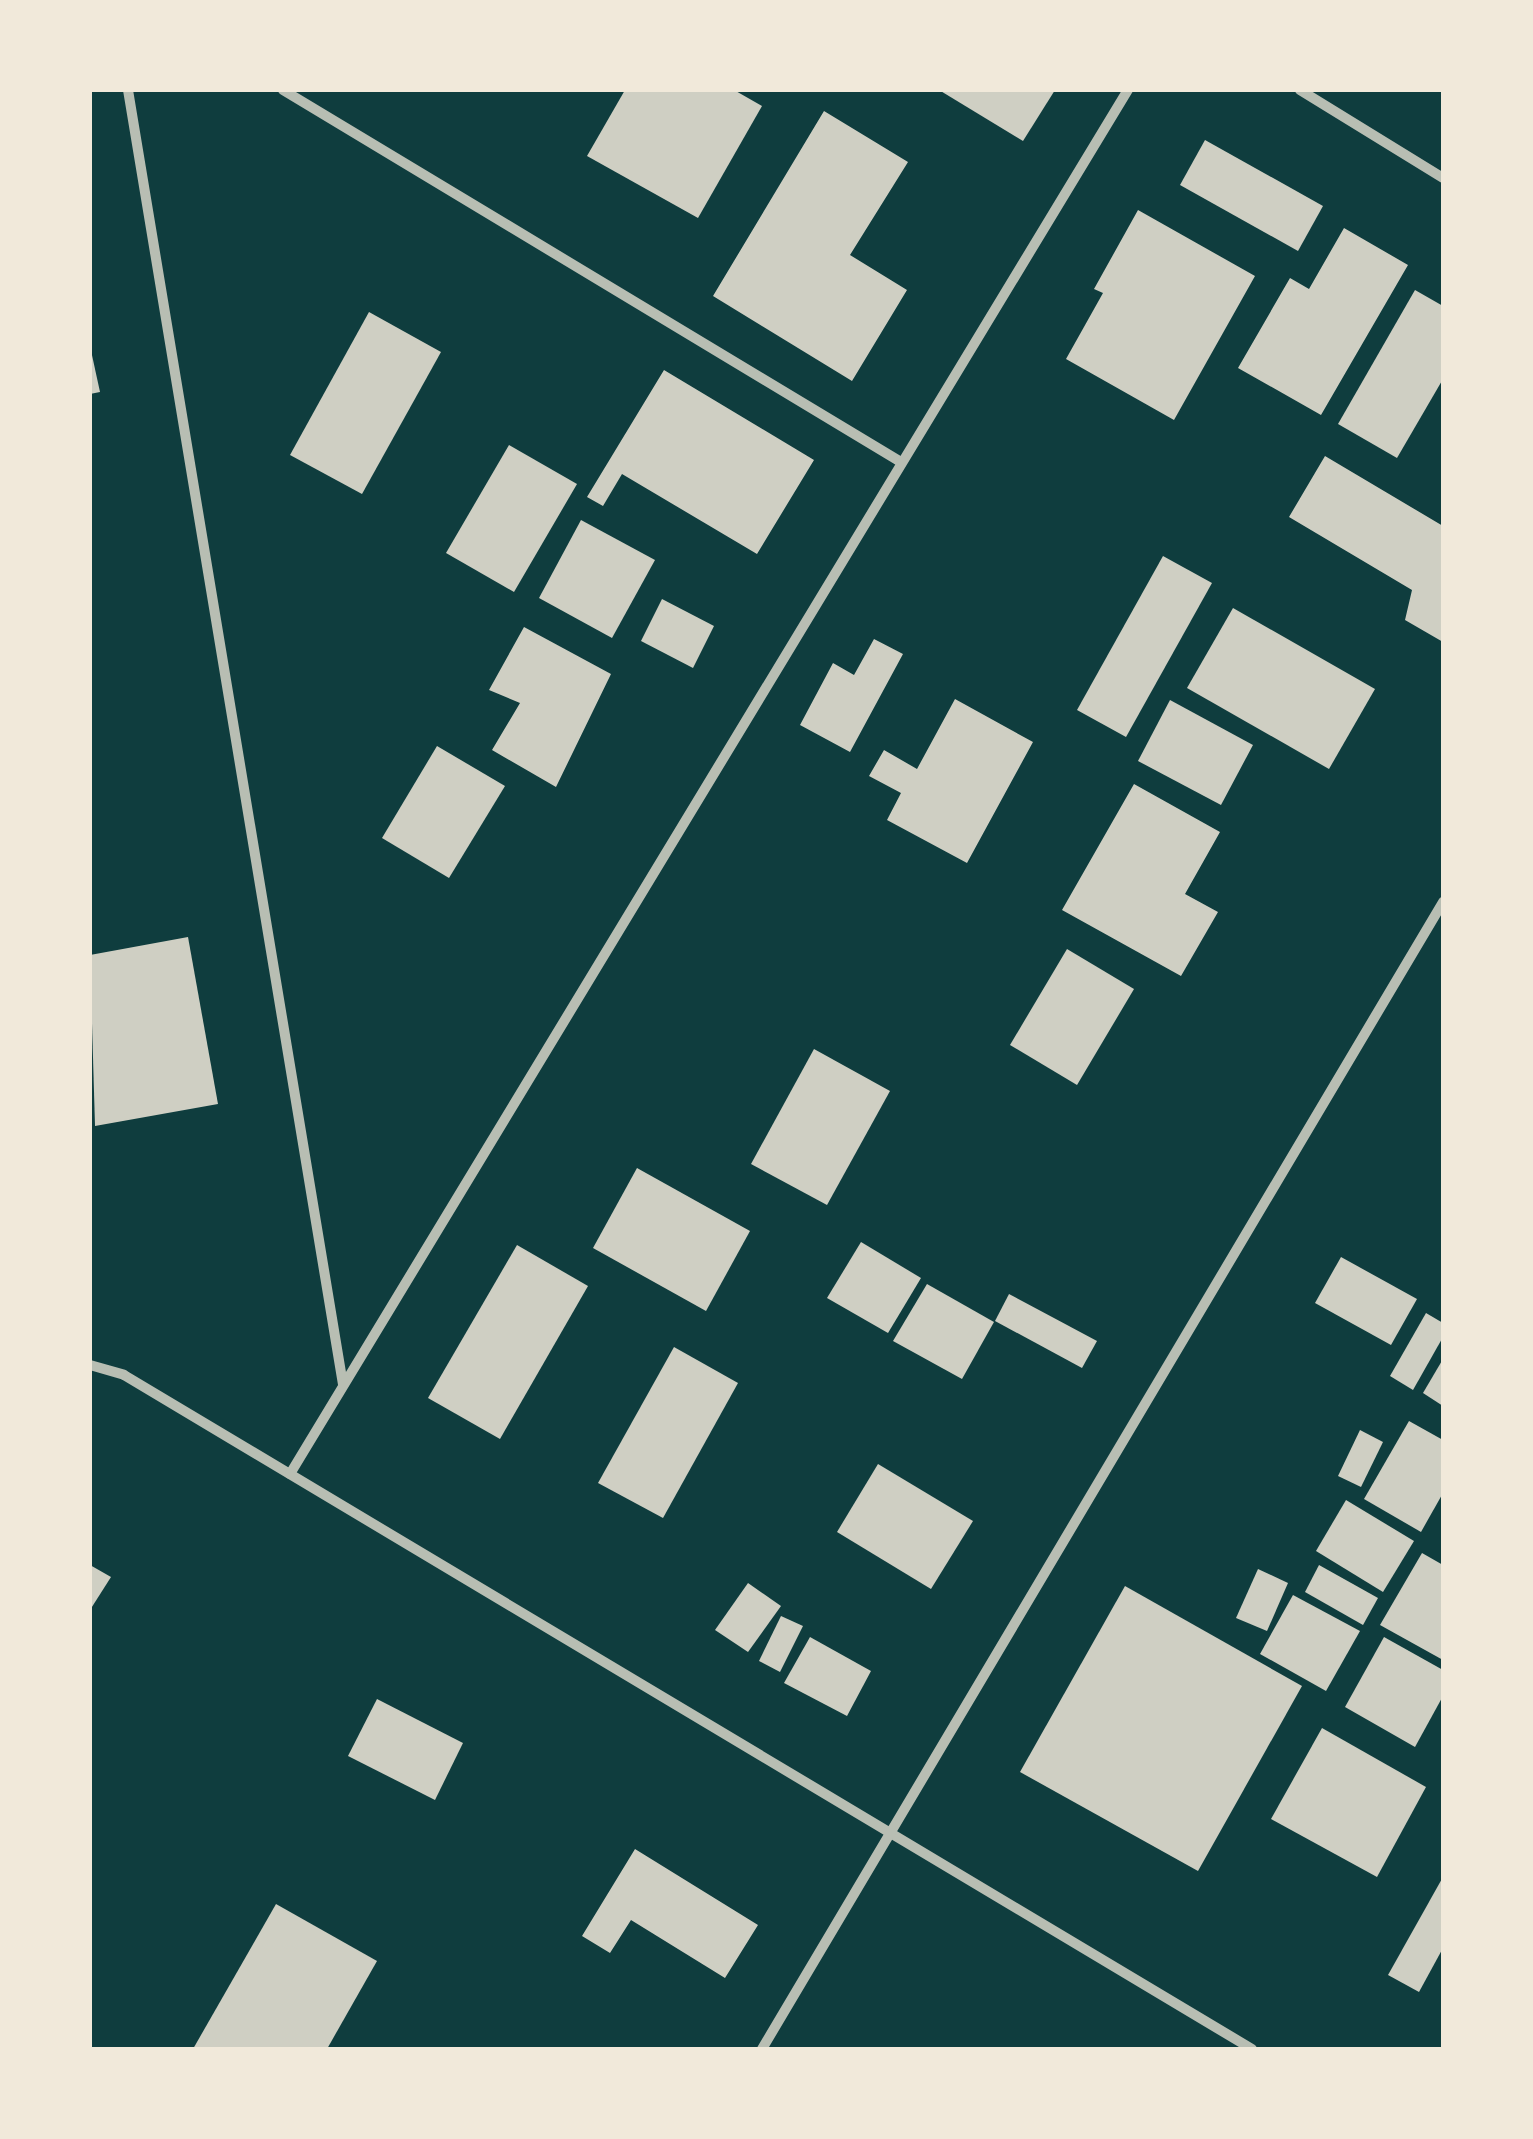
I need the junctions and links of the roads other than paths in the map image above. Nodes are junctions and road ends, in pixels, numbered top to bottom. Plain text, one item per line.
1 (128, 90) edge
2 (284, 90) edge
3 (1128, 90) edge
4 (1300, 90) edge
5 (1443, 178) edge
6 (901, 462) junction
7 (1443, 902) edge
8 (90, 1365) edge
9 (343, 1384) junction
10 (290, 1474) junction
11 (888, 1832) junction
12 (762, 2049) edge
13 (1252, 2049) edge

1 - 9 street
2 - 6 street
3 - 6 street
4 - 5 street
6 - 9 street
7 - 11 street
8 - 10 street
9 - 10 street
10 - 11 street
11 - 12 street
11 - 13 street

